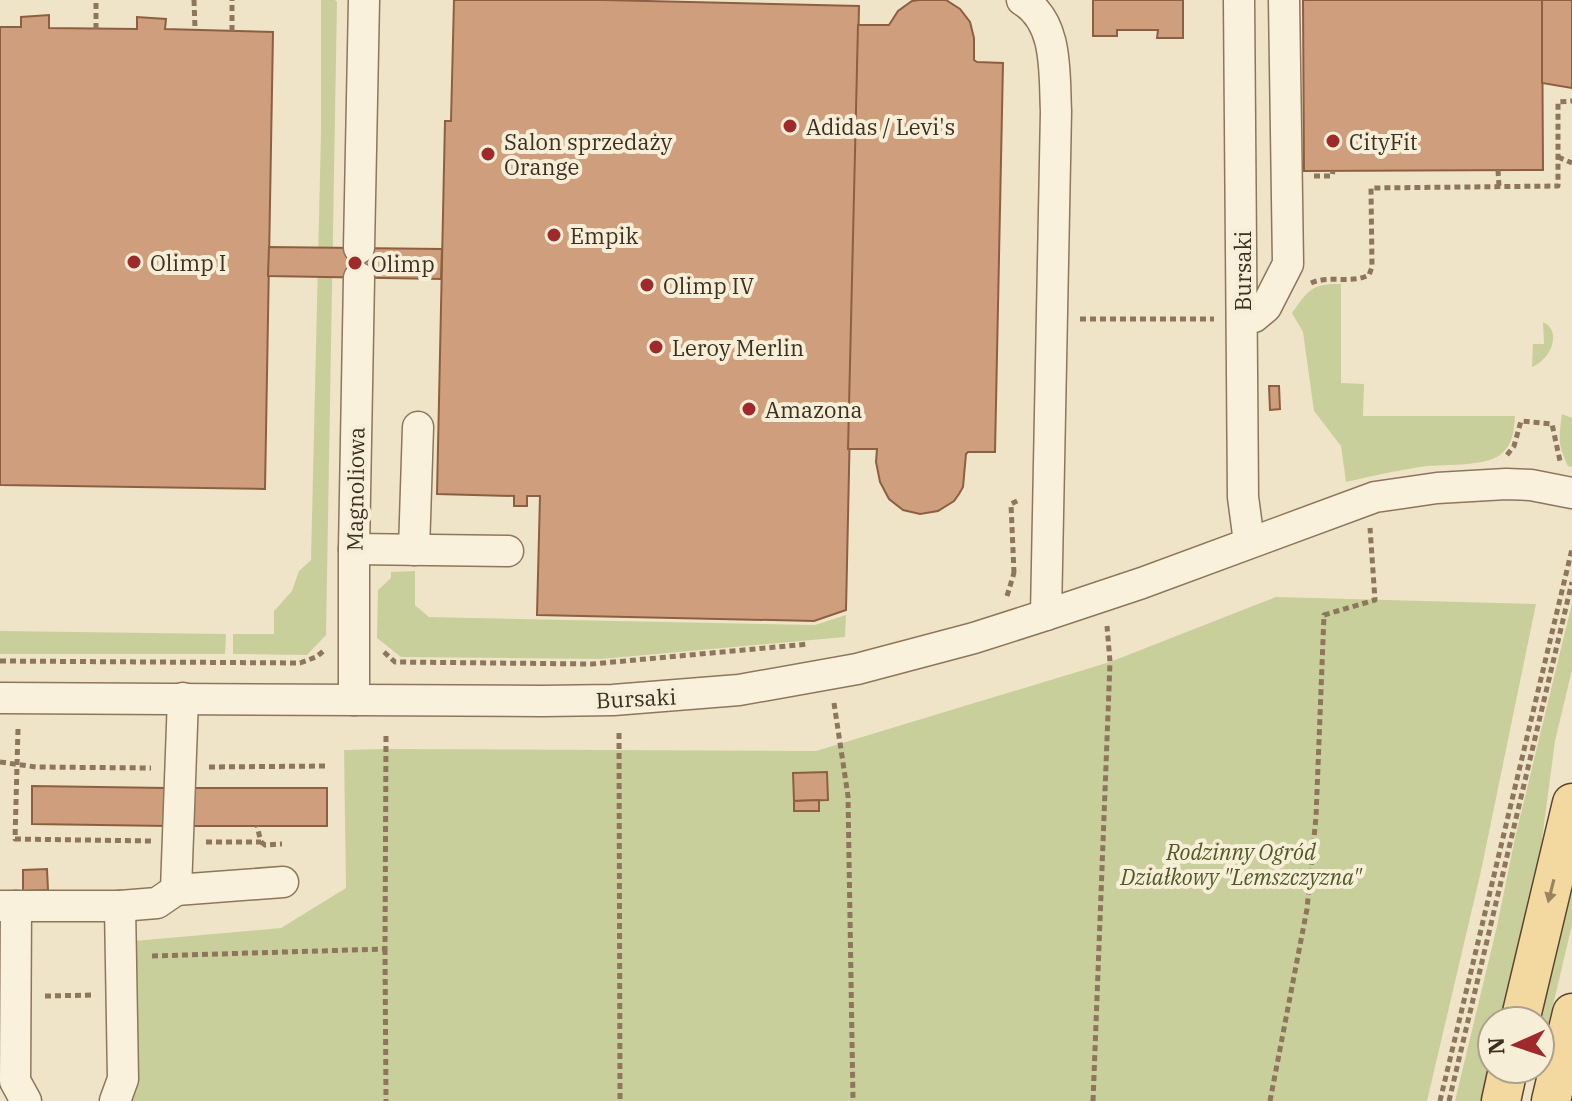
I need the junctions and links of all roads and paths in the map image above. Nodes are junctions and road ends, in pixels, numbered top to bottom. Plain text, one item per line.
1 (96, 0) edge
2 (194, 0) edge
3 (232, 0) edge
4 (364, 0) edge
5 (1022, 0) edge
6 (1239, 0) edge
7 (1284, 0) edge
8 (96, 29) dead end
9 (195, 29) dead end
10 (232, 31) dead end
11 (1572, 101) edge
12 (1558, 157) junction
13 (1572, 163) edge
14 (1498, 170) dead end
15 (1499, 186) junction
16 (1304, 289) dead end
17 (1094, 318) dead end
18 (1231, 318) junction
19 (418, 427) dead end
20 (1503, 460) dead end
21 (1561, 464) dead end
22 (1572, 493) edge
23 (1370, 517) dead end
24 (1249, 542) junction
25 (354, 549) junction
26 (1572, 549) edge
27 (414, 550) junction
28 (508, 551) dead end
29 (1046, 567) junction
30 (1572, 582) edge
31 (1000, 603) dead end
32 (1105, 613) dead end
33 (1046, 615) junction
34 (821, 643) dead end
35 (354, 645) junction
36 (0, 661) edge
37 (833, 694) dead end
38 (0, 698) edge
39 (183, 698) junction
40 (354, 700) junction
41 (18, 729) dead end
42 (386, 732) dead end
43 (619, 733) dead end
44 (1572, 803) edge
45 (257, 826) dead end
46 (178, 842) junction
47 (261, 842) junction
48 (282, 844) dead end
49 (283, 882) dead end
50 (176, 890) junction
51 (8, 906) edge
52 (120, 906) junction
53 (385, 949) junction
54 (152, 969) dead end
55 (101, 995) dead end
56 (16, 996) junction
57 (1524, 1005) edge
58 (1572, 1013) edge
59 (26, 1101) edge
60 (115, 1101) edge
61 (386, 1101) edge
62 (620, 1101) edge
63 (853, 1101) edge
64 (1093, 1101) edge
65 (1270, 1101) edge
66 (1440, 1101) edge
67 (1449, 1101) edge
68 (1551, 1101) edge

1 - 8 path
2 - 9 path
3 - 10 path
4 - 25 street, Magnoliowa
5 - 29 street
6 - 18 street, Bursaki
7 - 18 street
11 - 12 path
12 - 13 path
12 - 15 path
14 - 15 path
15 - 16 path
17 - 18 path
18 - 24 street, Bursaki
19 - 27 street
20 - 21 path
22 - 24 street, Bursaki
23 - 65 path
24 - 33 street, Bursaki
25 - 27 street
25 - 35 street, Magnoliowa
26 - 66 path
27 - 28 street
29 - 31 path
29 - 33 street
30 - 67 path
32 - 64 path
33 - 40 street, Bursaki
34 - 35 path
35 - 36 path
35 - 40 street, Magnoliowa
37 - 63 path
38 - 39 street, Bursaki
39 - 40 street, Bursaki
39 - 46 street
41 - 46 path
42 - 53 path
43 - 62 path
44 -> 57 main road
45 - 47 path
46 - 47 path
46 - 50 street
47 - 48 path
49 - 50 street
50 - 52 street
51 - 52 street
51 - 56 street
52 - 60 street
53 - 54 path
53 - 61 path
55 - 56 path
56 - 59 street
58 - 68 main road

